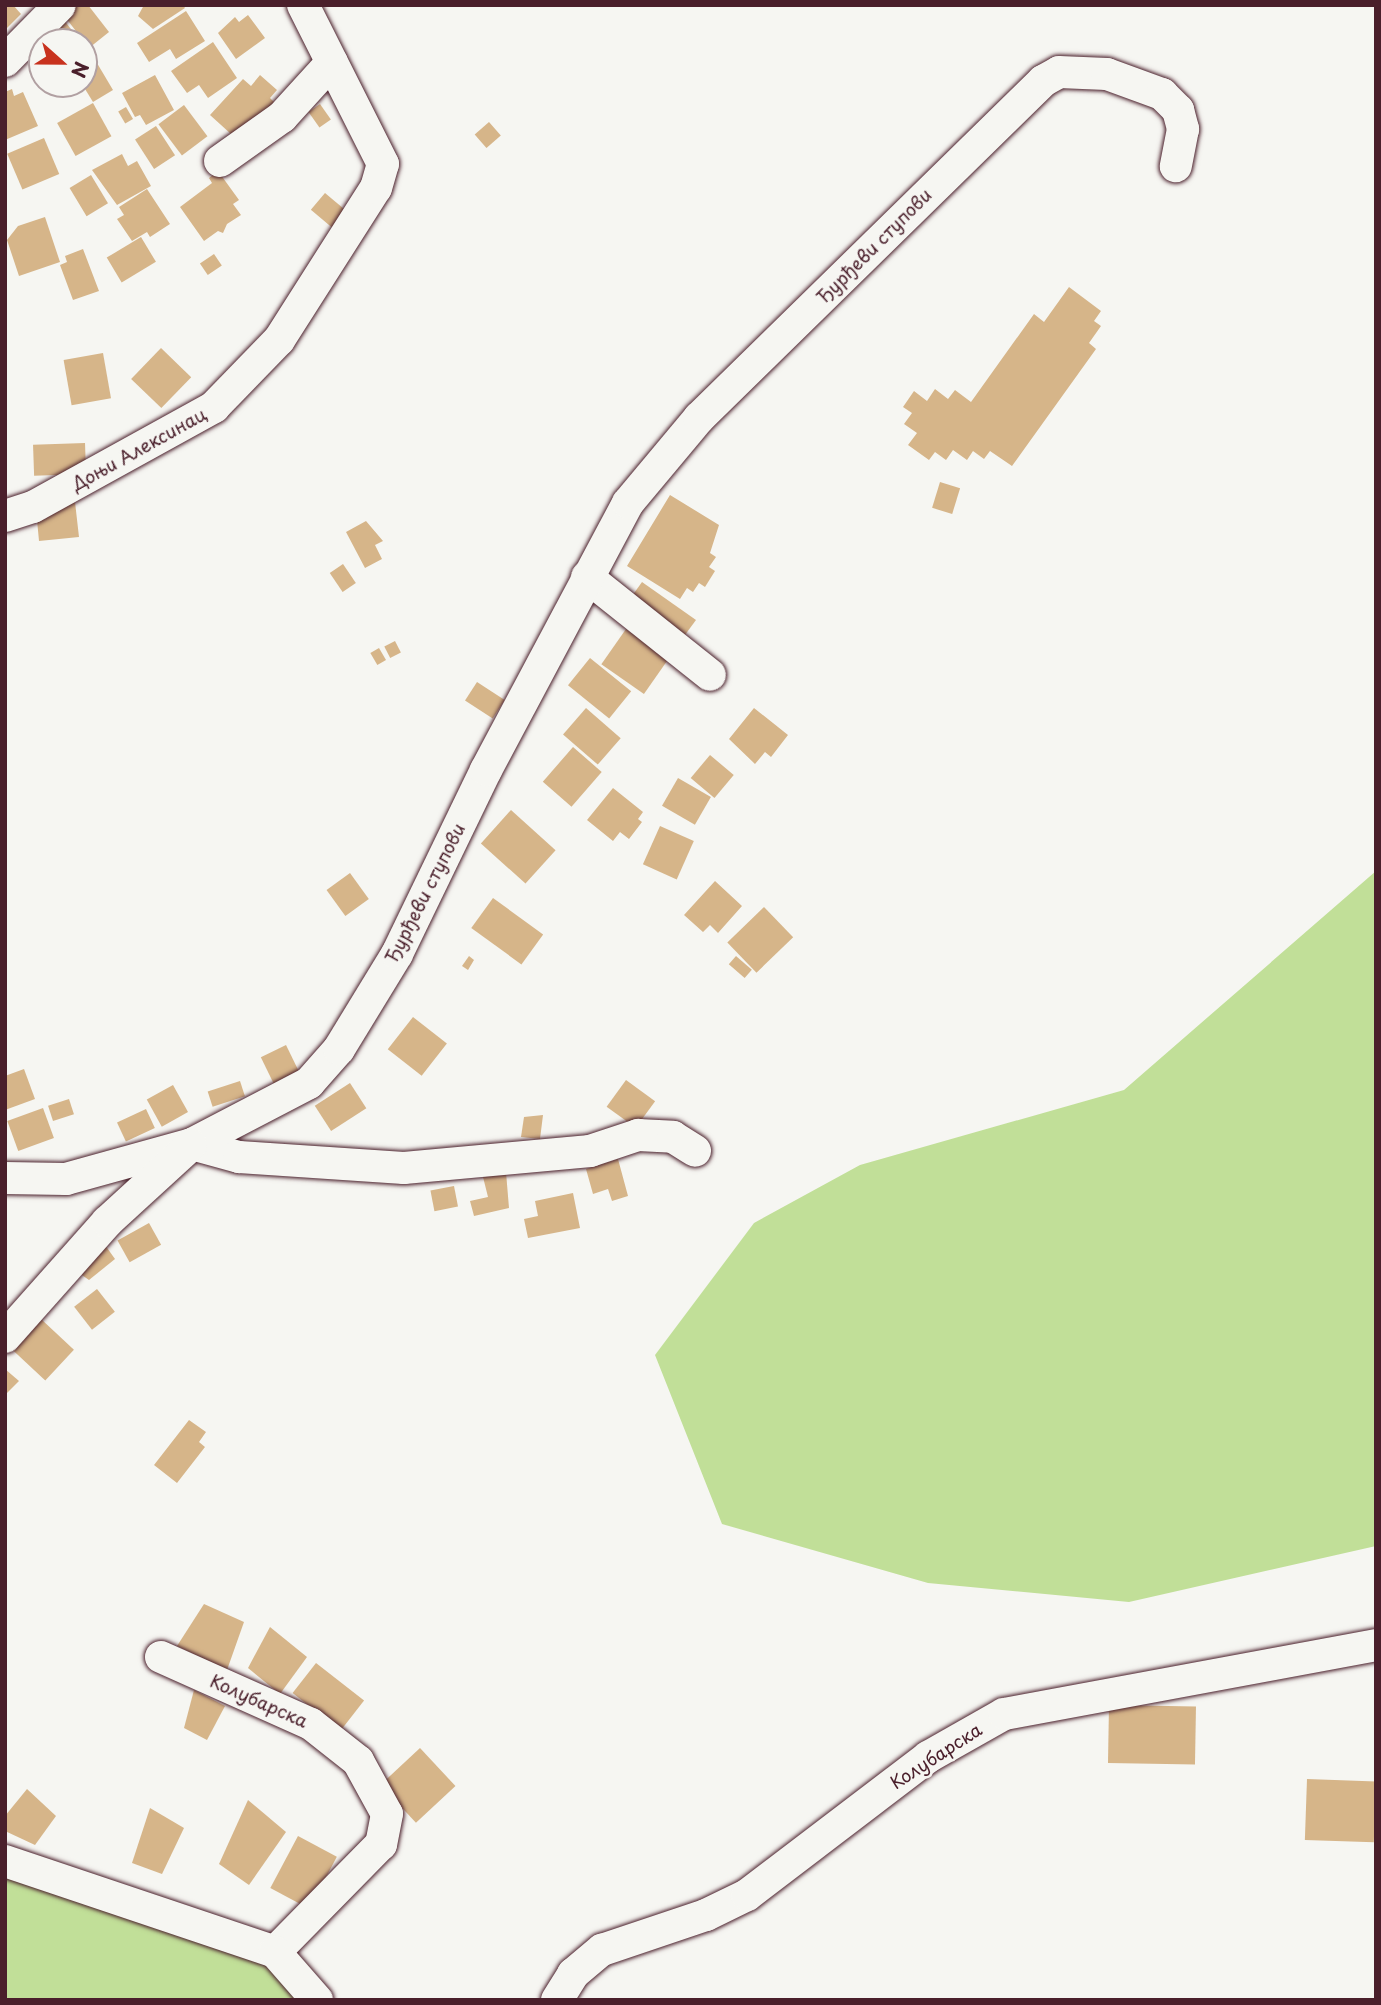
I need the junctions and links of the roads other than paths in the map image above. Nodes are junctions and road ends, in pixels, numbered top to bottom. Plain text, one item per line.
1 (60, 5) edge
2 (303, 5) edge
3 (5, 61) edge
4 (332, 62) junction
5 (220, 161) dead end
6 (1176, 166) dead end
7 (5, 516) edge
8 (587, 577) junction
9 (710, 676) dead end
10 (192, 1144) junction
11 (695, 1151) dead end
12 (5, 1178) edge
13 (66, 1179) junction
14 (5, 1194) edge
15 (5, 1337) edge
16 (1376, 1645) edge
17 (161, 1657) dead end
18 (5, 1861) edge
19 (275, 1952) junction
20 (317, 2000) edge
21 (557, 2000) edge

1 - 3 street
2 - 4 street
4 - 5 street
4 - 7 street, Доњи Алексинац
6 - 8 street, Ђурђеви ступови
8 - 9 street
8 - 10 street, Ђурђеви ступови
10 - 11 street
10 - 13 street, Ђурђеви ступови
10 - 15 street
12 - 13 street, Ђурђеви ступови
13 - 14 street
16 - 21 street, Колубарска
17 - 19 street, Колубарска
18 - 19 street
19 - 20 street

